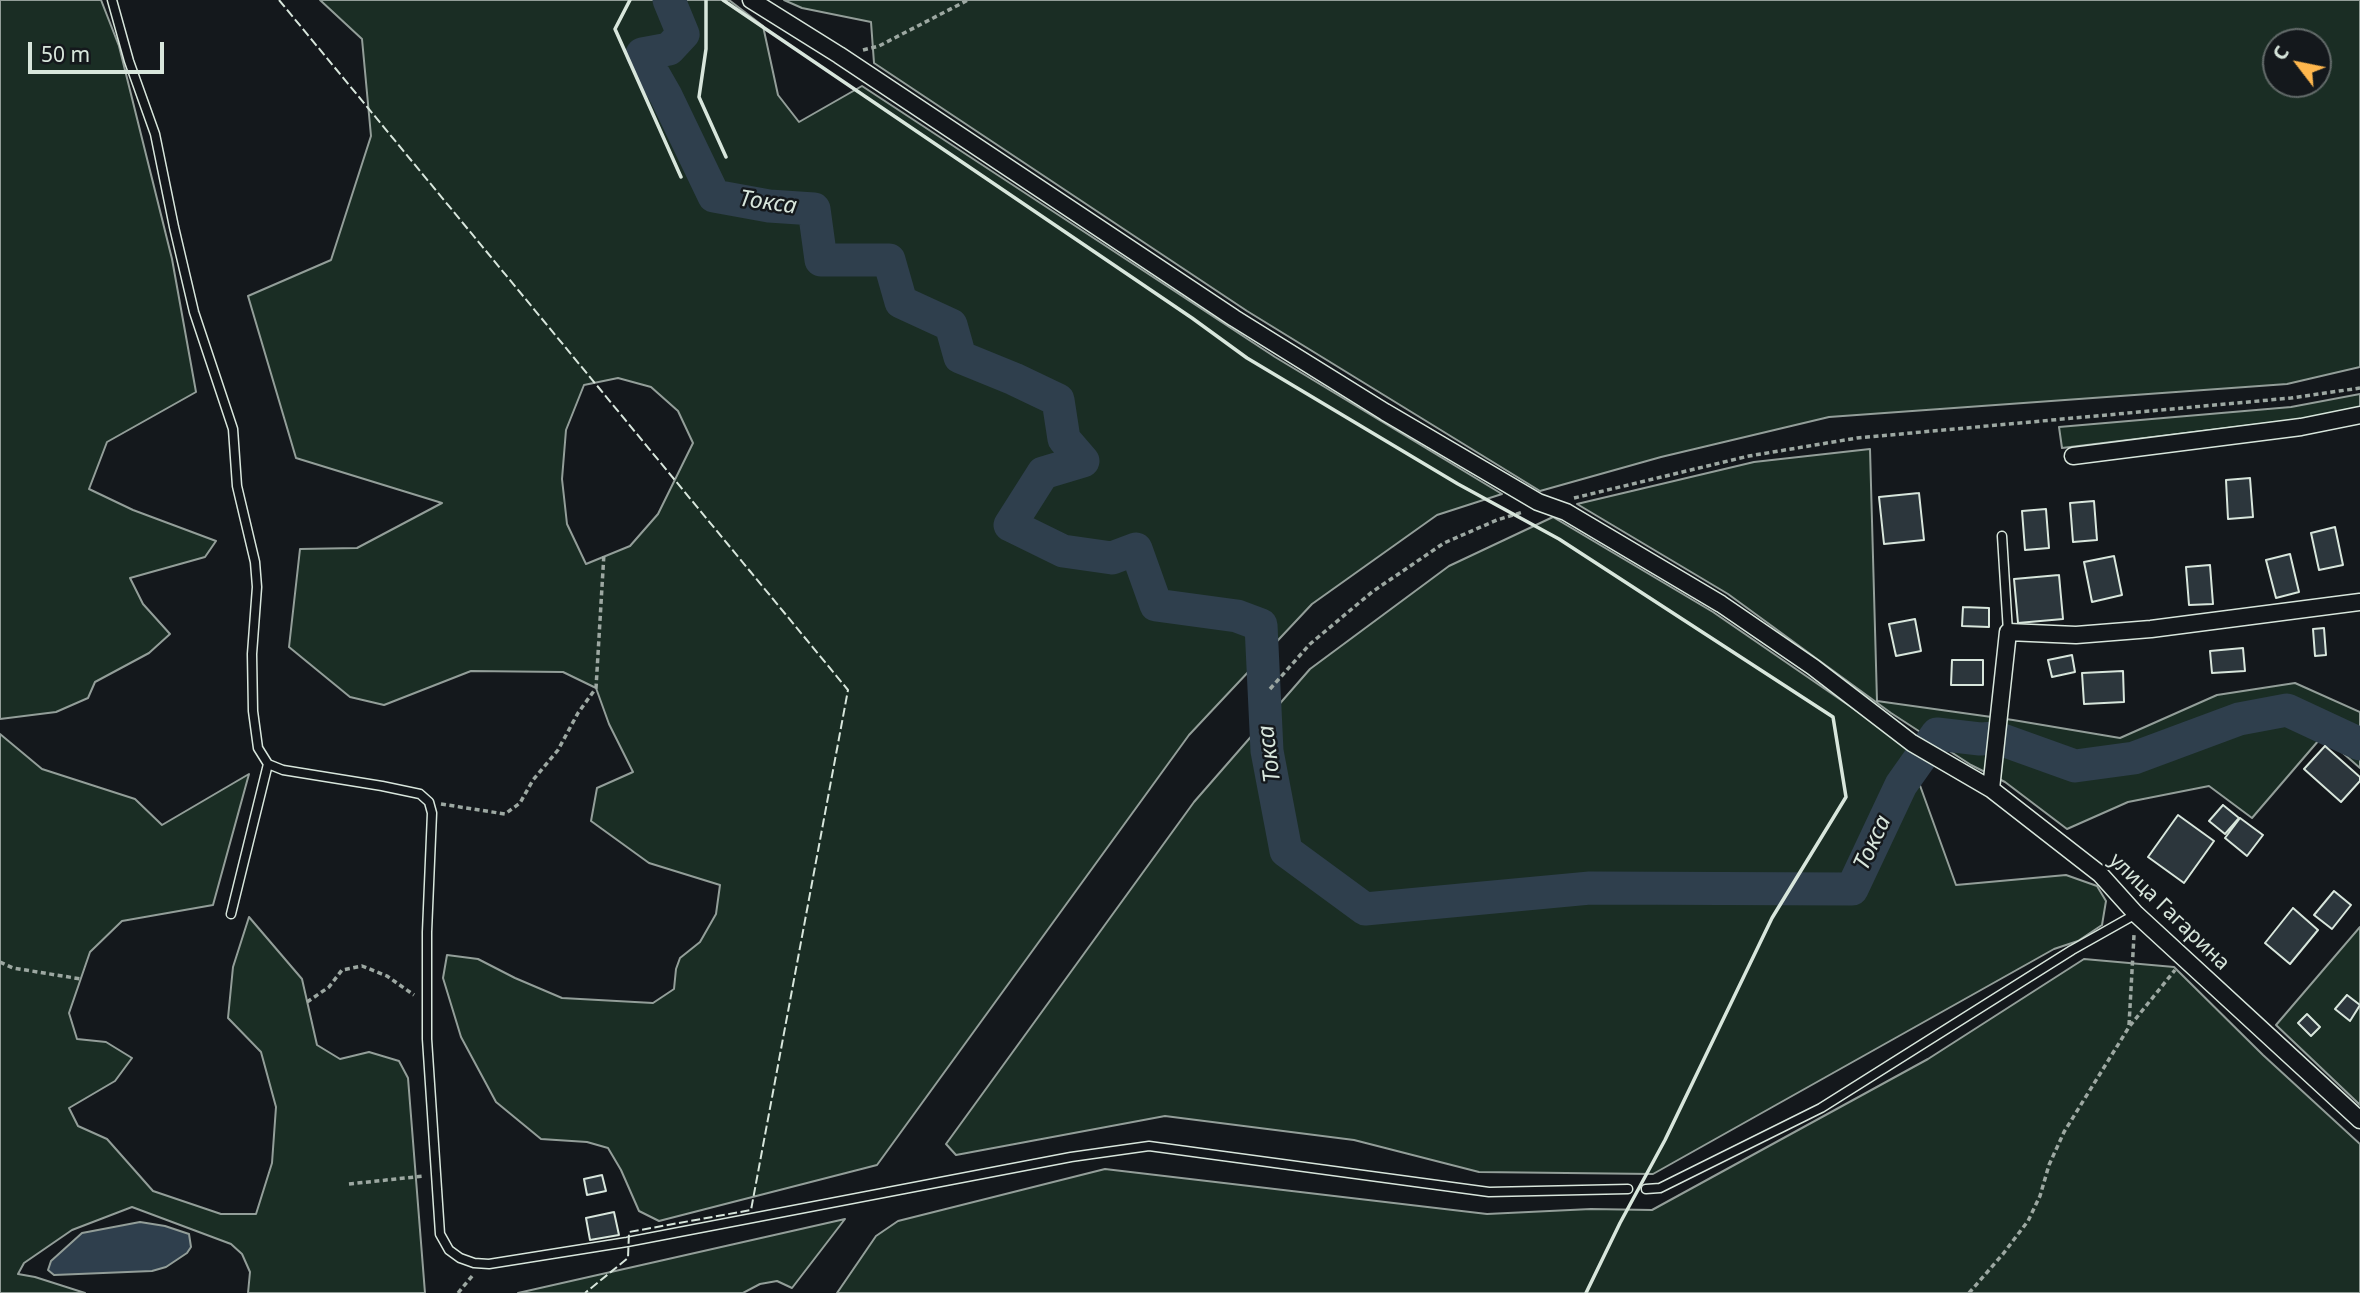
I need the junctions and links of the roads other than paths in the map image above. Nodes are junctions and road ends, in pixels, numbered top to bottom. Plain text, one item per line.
1 (112, 0) edge
2 (751, 0) edge
3 (2360, 415) edge
4 (2073, 456) dead end
5 (2002, 536) dead end
6 (2360, 602) edge
7 (2008, 632) junction
8 (268, 764) junction
9 (1991, 789) junction
10 (232, 914) dead end
11 (2136, 914) junction
12 (2360, 1120) edge
13 (1628, 1189) dead end
14 (1646, 1189) dead end

1 - 8 lane
2 - 9 street, улица Гагарина
3 - 4 street
5 - 7 lane
6 - 7 street
7 - 9 street
8 - 10 lane
8 - 13 lane
9 - 11 street, улица Гагарина
11 - 12 street, улица Гагарина
11 - 14 lane

